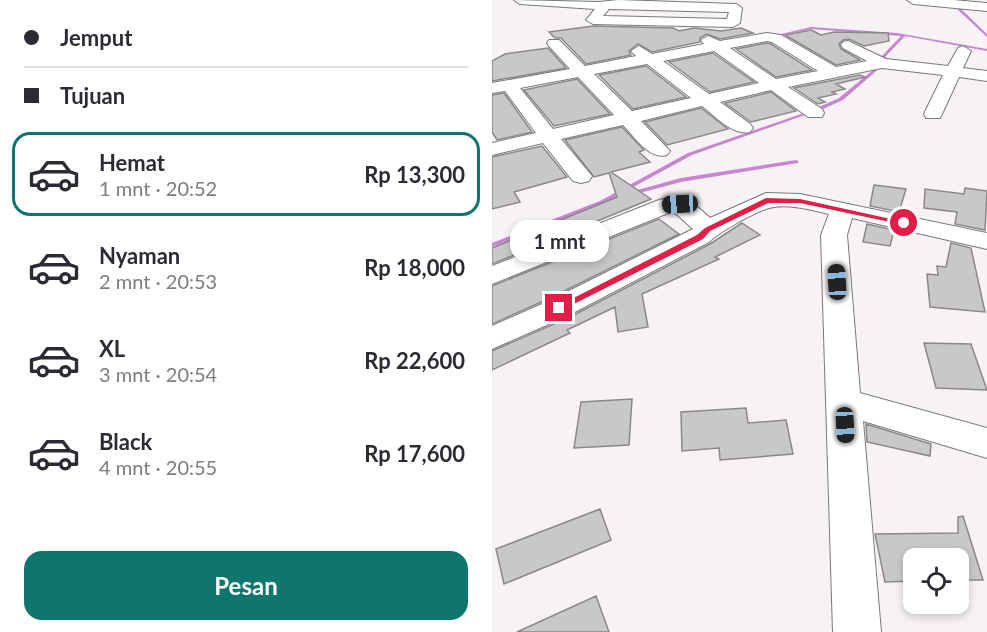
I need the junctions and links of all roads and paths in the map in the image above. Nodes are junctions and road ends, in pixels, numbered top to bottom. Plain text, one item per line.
1 (520, 0) edge
2 (913, 0) edge
3 (609, 3) edge
4 (658, 3) edge
5 (706, 3) edge
6 (986, 8) edge
7 (679, 24) dead end
8 (605, 25) dead end
9 (554, 43) dead end
10 (848, 45) dead end
11 (719, 46) junction
12 (963, 51) dead end
13 (649, 59) junction
14 (882, 63) junction
15 (584, 71) junction
16 (953, 71) junction
17 (832, 72) junction
18 (987, 76) edge
19 (772, 85) junction
20 (501, 86) edge
21 (703, 100) junction
22 (815, 113) dead end
23 (933, 114) dead end
24 (627, 118) junction
25 (743, 128) dead end
26 (548, 136) junction
27 (492, 149) edge
28 (660, 151) dead end
29 (581, 176) dead end
30 (843, 209) junction
31 (708, 229) junction
32 (987, 241) edge
33 (492, 276) edge
34 (492, 338) edge
35 (844, 402) junction
36 (987, 443) edge
37 (857, 632) edge

1 - 3 street
2 - 6 street
3 - 4 street
3 - 5 street
4 - 5 street
7 - 11 street
8 - 13 street
9 - 15 street
10 - 14 street
11 - 13 street
11 - 17 street
11 - 19 street
12 - 16 street
13 - 15 street
13 - 21 street
14 - 16 street
14 - 17 street
15 - 20 street
15 - 24 street
16 - 18 street
16 - 23 street
17 - 19 street
19 - 21 street
19 - 22 street
20 - 26 street
21 - 24 street
21 - 25 street
24 - 26 street
24 - 28 street
26 - 27 street
26 - 29 street
30 - 31 street
30 - 32 street
30 - 35 street
31 - 33 street
31 - 34 street
35 - 36 street
35 - 37 street

